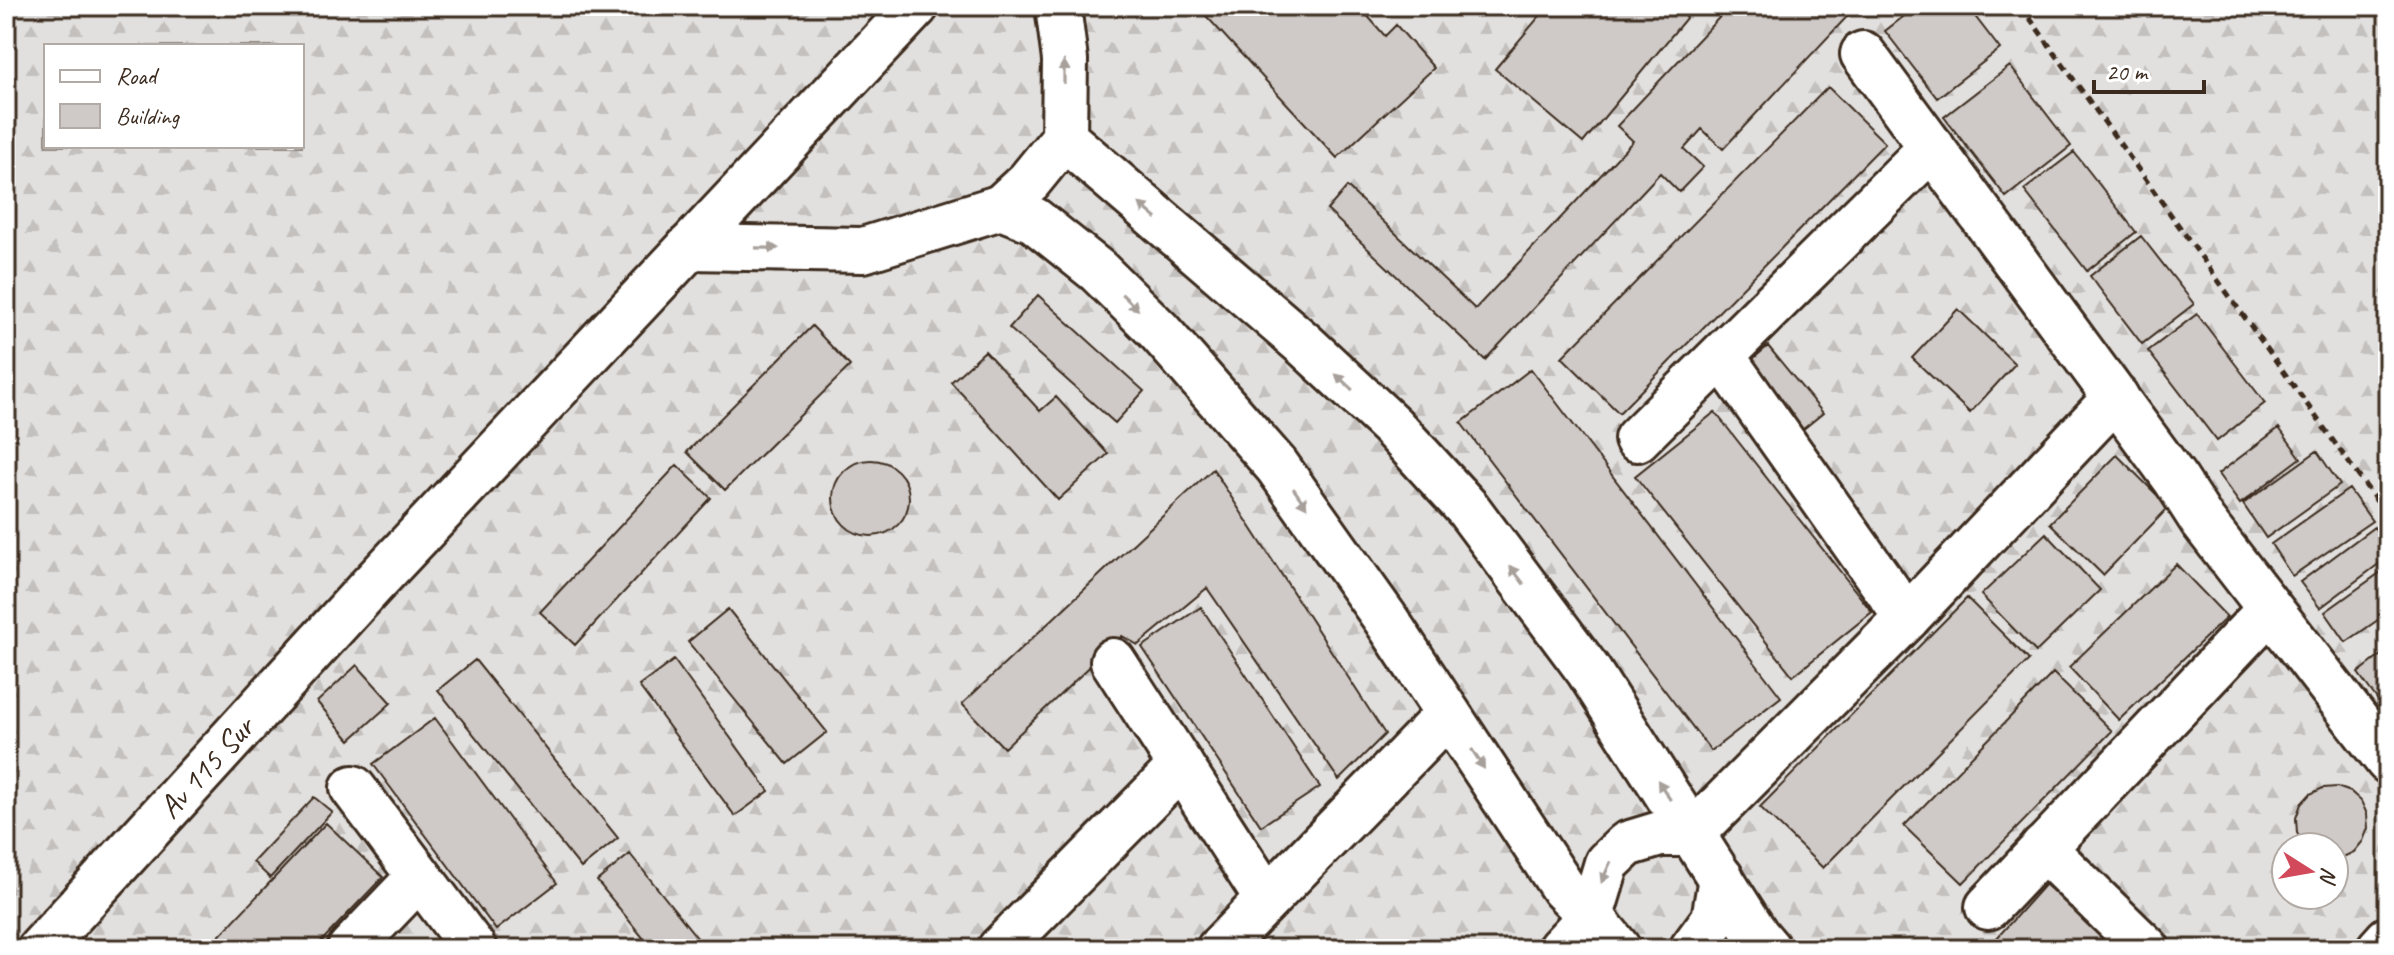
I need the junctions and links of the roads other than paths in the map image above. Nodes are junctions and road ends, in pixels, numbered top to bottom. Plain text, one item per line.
1 (916, 6) edge
2 (1058, 6) edge
3 (1863, 54) dead end
4 (1064, 138) junction
5 (1932, 147) junction
6 (1001, 207) junction
7 (689, 247) junction
8 (1722, 356) junction
9 (2116, 397) junction
10 (1637, 439) dead end
11 (2270, 609) junction
12 (1907, 618) junction
13 (1113, 661) dead end
14 (1448, 714) junction
15 (2388, 761) edge
16 (1181, 766) junction
17 (353, 788) dead end
18 (1692, 834) junction
19 (2043, 848) junction
20 (419, 877) junction
21 (1721, 878) junction
22 (1267, 899) junction
23 (1988, 907) dead end
24 (1604, 932) edge
25 (2388, 939) edge
26 (40, 949) edge
27 (350, 949) edge
28 (474, 949) edge
29 (1000, 949) edge
30 (1219, 949) edge
31 (1560, 949) edge
32 (1692, 949) edge
33 (1768, 949) edge
34 (2147, 949) edge
35 (2379, 949) edge

1 - 7 street, Av 115 Sur
4 -> 2 street
3 - 5 street
4 - 6 street
18 -> 4 street
5 - 8 street
5 - 9 street
7 -> 6 street
6 -> 14 street
7 - 26 street, Av 115 Sur
8 - 10 street
8 - 12 street
9 - 11 street
9 - 12 street
11 - 15 street
11 - 19 street
12 - 18 street
13 - 16 street
14 - 22 street
14 -> 24 street
16 - 22 street
16 - 29 street
17 - 20 street
18 - 21 street
18 -> 24 street
19 - 23 street
19 - 34 street
20 - 27 street
20 - 28 street
21 - 32 street
21 - 33 street
22 - 30 street
24 - 31 street
25 - 35 street

